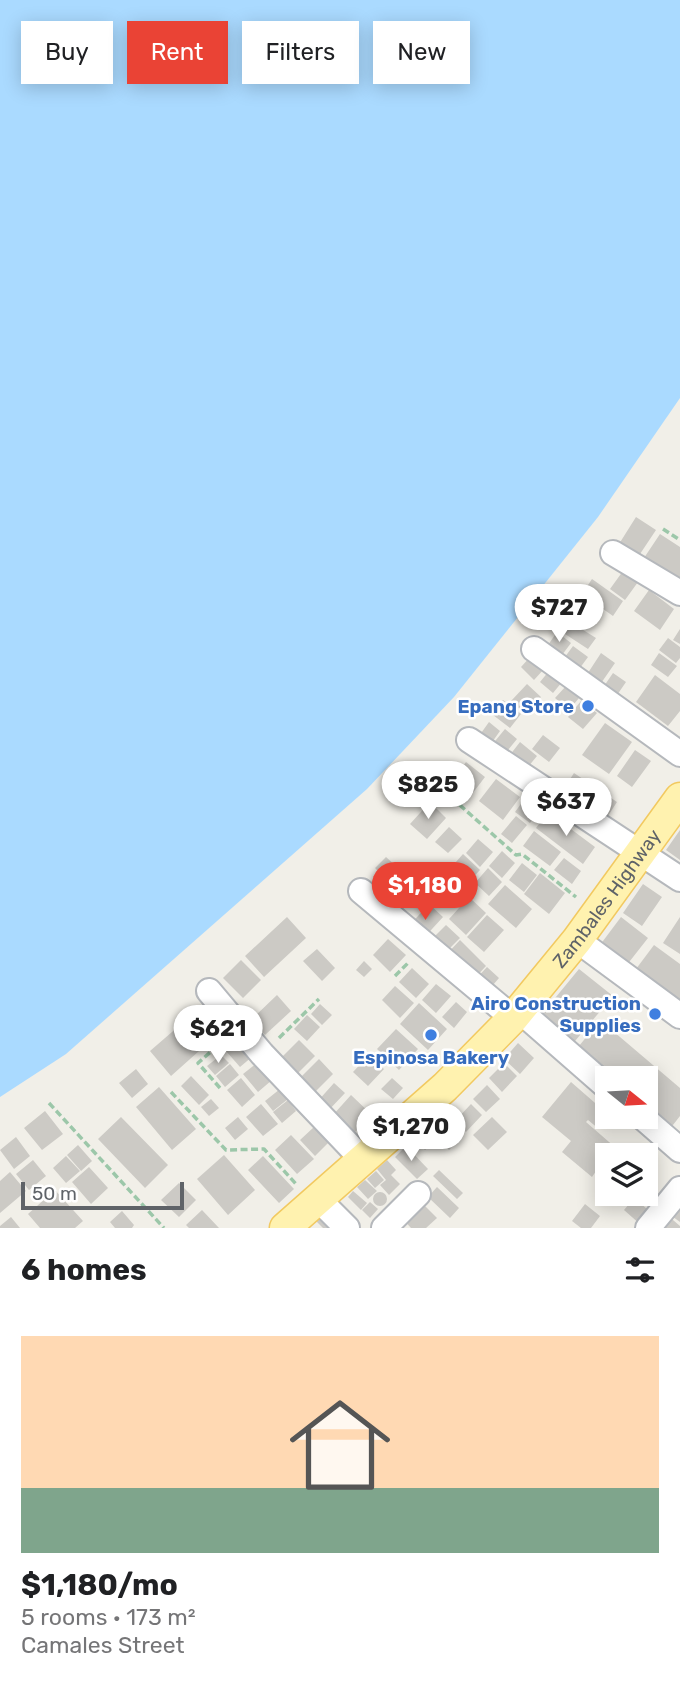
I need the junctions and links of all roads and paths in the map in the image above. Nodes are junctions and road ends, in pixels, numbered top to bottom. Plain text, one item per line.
1 (663, 529) dead end
2 (680, 540) edge
3 (613, 552) dead end
4 (680, 593) edge
5 (534, 649) dead end
6 (469, 740) dead end
7 (680, 754) edge
8 (436, 784) dead end
9 (680, 798) edge
10 (641, 854) junction
11 (680, 879) edge
12 (361, 891) dead end
13 (597, 913) junction
14 (577, 940) junction
15 (209, 991) dead end
16 (320, 999) dead end
17 (516, 1014) junction
18 (680, 1016) edge
19 (239, 1027) junction
20 (262, 1054) junction
21 (595, 1077) edge
22 (220, 1088) dead end
23 (171, 1092) dead end
24 (49, 1103) dead end
25 (657, 1129) edge
26 (680, 1150) edge
27 (362, 1159) junction
28 (680, 1189) edge
29 (418, 1194) dead end
30 (316, 1202) junction
31 (164, 1228) edge
32 (285, 1228) edge
33 (347, 1228) edge
34 (384, 1228) edge
35 (648, 1228) edge

1 - 2 path
3 - 4 street
5 - 7 street
6 - 10 street
8 - 13 path
9 - 10 main road, Zambales Highway
10 - 11 street
10 - 13 main road, Zambales Highway
12 - 17 street
13 - 14 main road, Zambales Highway
14 - 17 main road, Zambales Highway
14 - 18 street
15 - 19 street
16 - 20 path
17 - 21 street
17 - 27 main road, Zambales Highway
19 - 20 street
19 - 22 path
20 - 27 street
23 - 30 path
24 - 31 path
25 - 26 street
27 - 30 main road, Zambales Highway
28 - 35 street
29 - 34 street
30 - 32 main road, Zambales Highway
30 - 33 street

